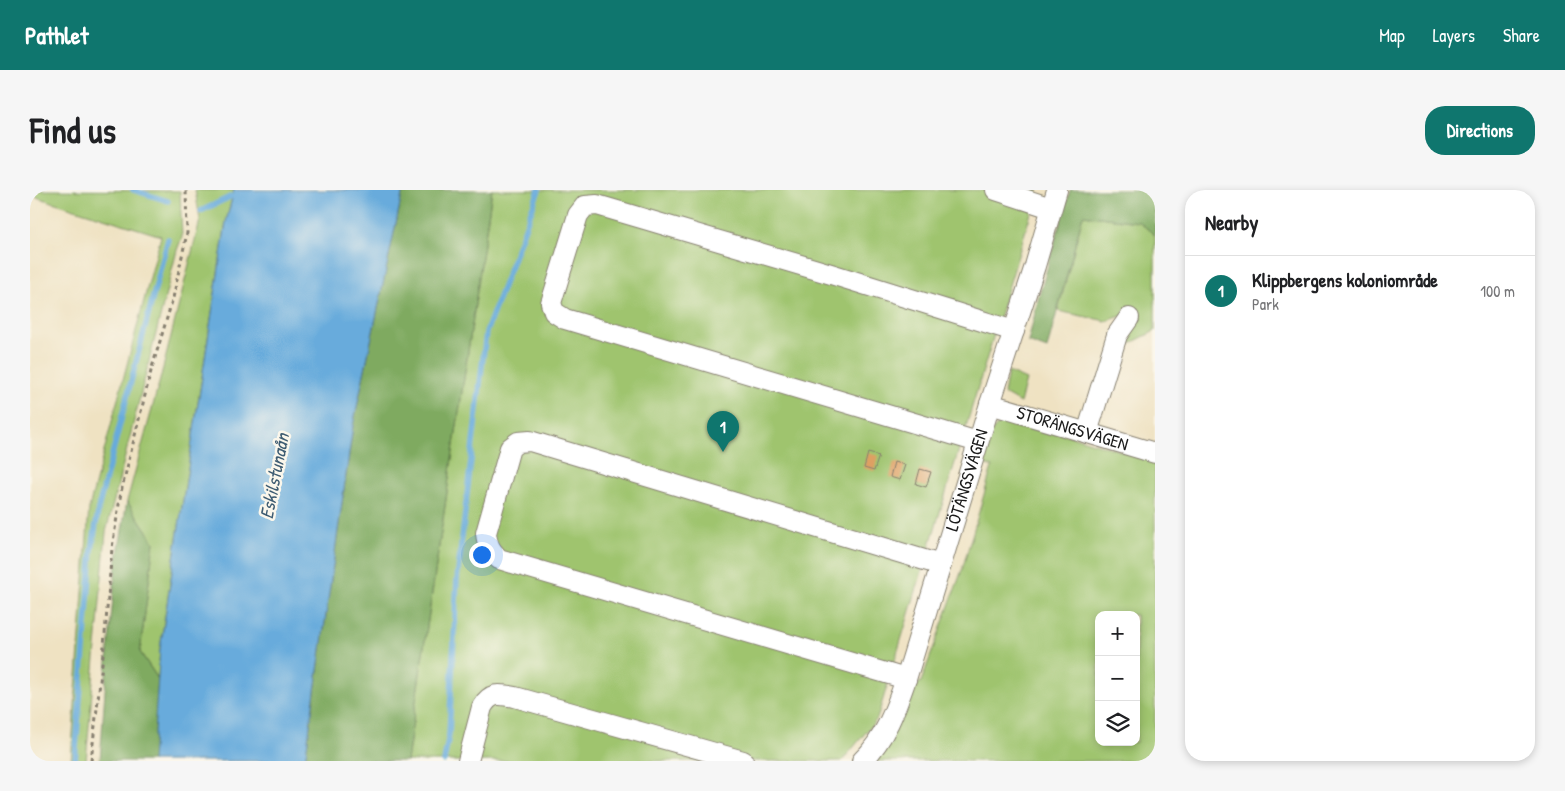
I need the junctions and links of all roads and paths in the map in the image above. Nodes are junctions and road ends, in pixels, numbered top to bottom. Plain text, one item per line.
1 (186, 190) edge
2 (996, 190) edge
3 (1054, 199) edge
4 (1129, 318) dead end
5 (1014, 331) junction
6 (990, 404) junction
7 (1087, 433) junction
8 (978, 442) junction
9 (1155, 453) edge
10 (941, 565) junction
11 (906, 678) junction
12 (91, 761) edge
13 (468, 761) edge
14 (743, 761) edge
15 (862, 761) edge

1 - 12 path
2 - 3 street
3 - 5 street, LÖTÄNGSVÄGEN
4 - 7 street
5 - 6 street, LÖTÄNGSVÄGEN
5 - 8 street
6 - 7 street, STORÄNGSVÄGEN
6 - 8 street, LÖTÄNGSVÄGEN
7 - 9 street, STORÄNGSVÄGEN
8 - 10 street, LÖTÄNGSVÄGEN
10 - 11 street, LÖTÄNGSVÄGEN
10 - 11 street
11 - 15 street, LÖTÄNGSVÄGEN
13 - 14 street

